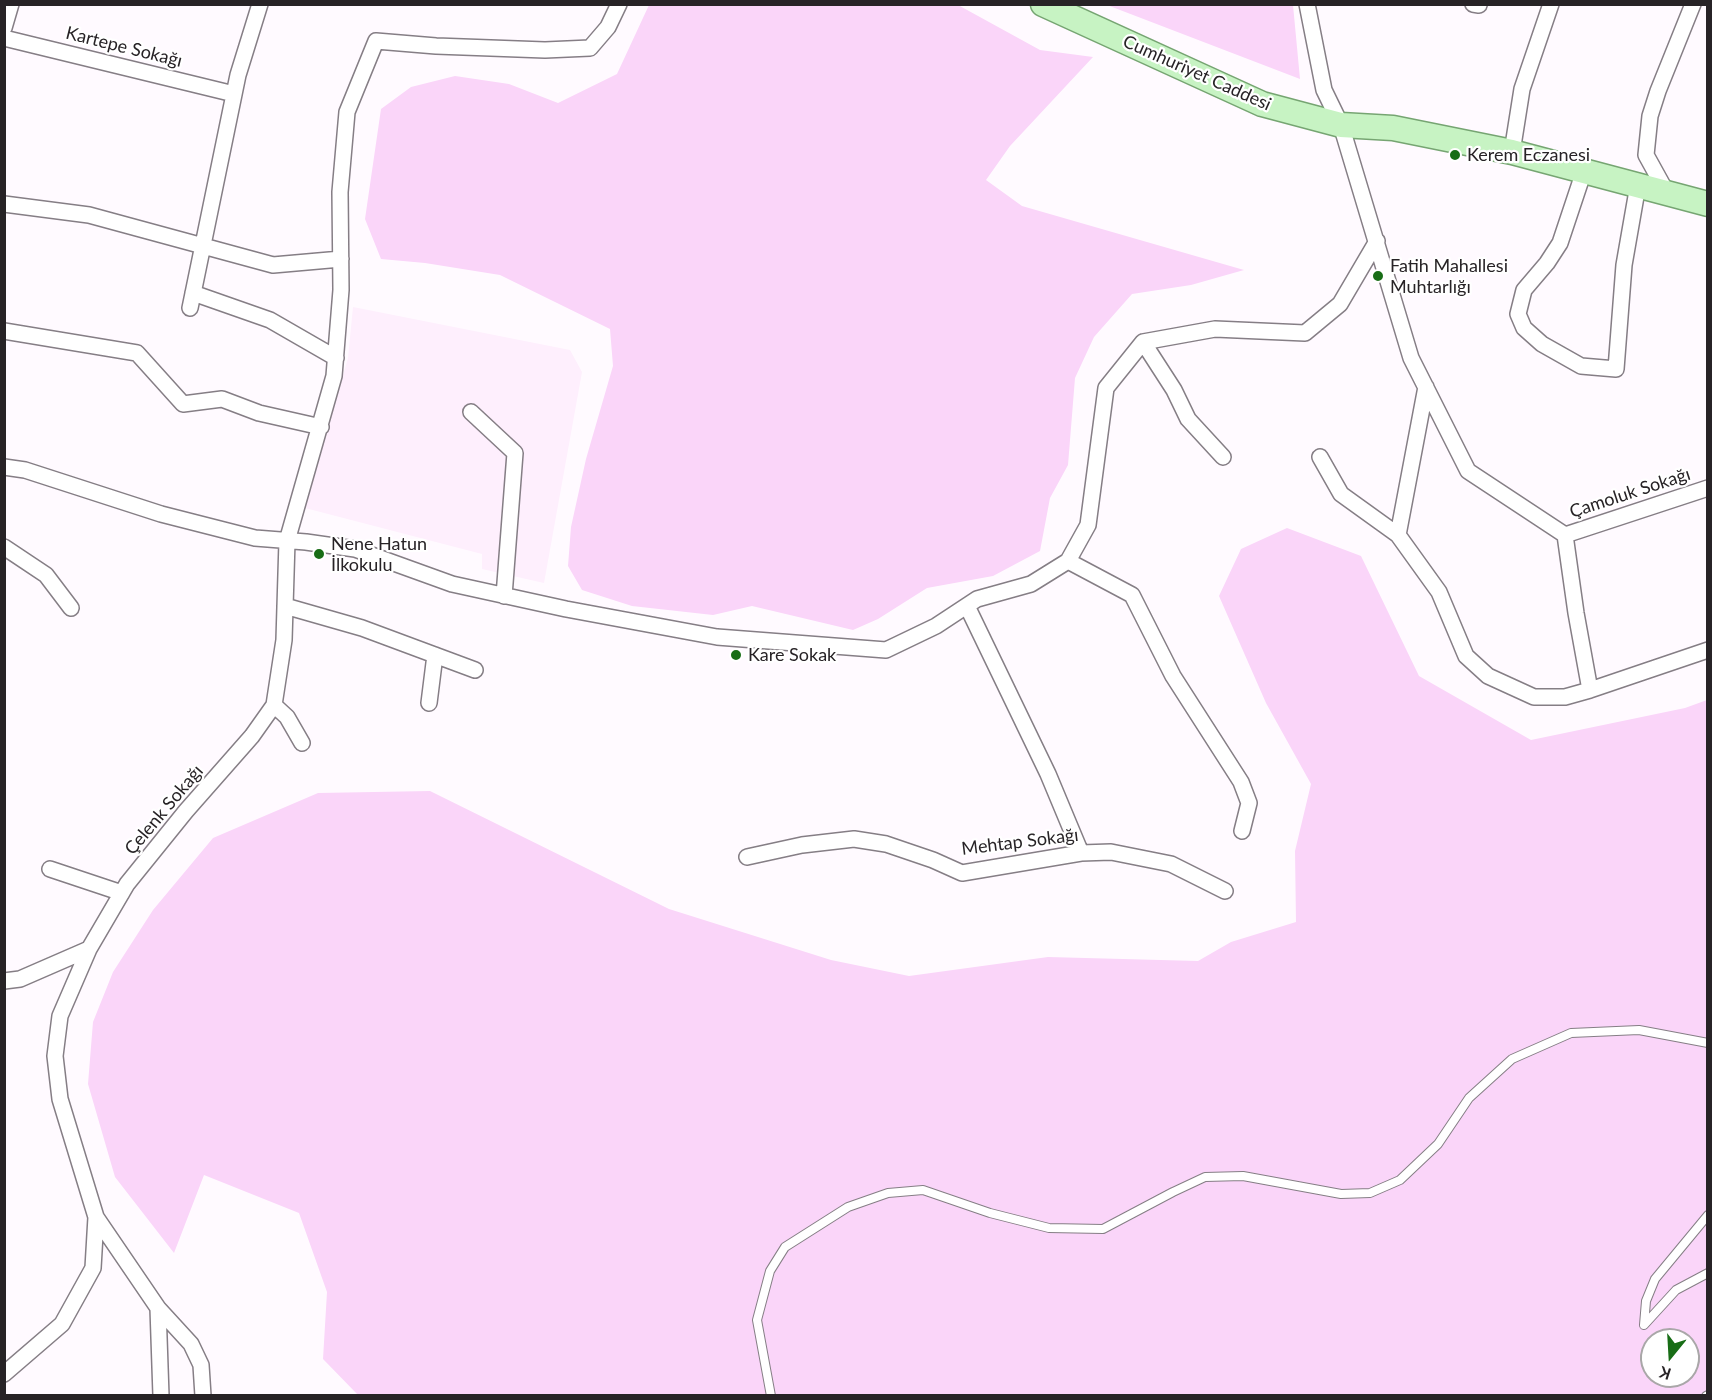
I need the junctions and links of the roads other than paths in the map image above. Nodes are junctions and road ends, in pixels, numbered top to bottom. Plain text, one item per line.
1 (10, 4) edge
2 (260, 4) edge
3 (619, 4) edge
4 (1043, 4) edge
5 (1307, 4) edge
6 (1551, 4) edge
7 (1693, 4) edge
8 (4, 28) edge
9 (4, 38) edge
10 (234, 94) junction
11 (1341, 125) junction
12 (1512, 152) junction
13 (1584, 171) junction
14 (1638, 185) junction
15 (1667, 193) junction
16 (4, 204) edge
17 (1707, 204) edge
18 (1377, 241) junction
19 (203, 245) junction
20 (340, 259) junction
21 (193, 293) junction
22 (190, 308) dead end
23 (4, 331) edge
24 (1143, 342) junction
25 (336, 358) junction
26 (1426, 387) junction
27 (471, 412) dead end
28 (321, 427) junction
29 (1320, 457) dead end
30 (1223, 458) dead end
31 (4, 467) edge
32 (1707, 488) edge
33 (1565, 535) junction
34 (1398, 536) junction
35 (287, 541) junction
36 (4, 547) edge
37 (1068, 561) junction
38 (504, 596) junction
39 (285, 606) junction
40 (967, 606) junction
41 (71, 608) dead end
42 (1707, 650) edge
43 (435, 655) junction
44 (475, 670) dead end
45 (1590, 690) junction
46 (429, 703) dead end
47 (274, 705) junction
48 (303, 743) dead end
49 (1242, 831) dead end
50 (1082, 853) junction
51 (747, 857) dead end
52 (50, 869) dead end
53 (1225, 891) dead end
54 (122, 893) junction
55 (89, 949) junction
56 (4, 981) edge
57 (1707, 1043) edge
58 (1707, 1215) edge
59 (96, 1217) junction
60 (1707, 1273) edge
61 (158, 1308) junction
62 (4, 1374) edge
63 (161, 1395) edge
64 (203, 1395) edge
65 (771, 1395) edge

1 - 8 street
2 - 10 street
3 - 20 street, Çelenk Sokağı
4 - 11 main road, Cumhuriyet Caddesi
5 - 11 street
6 - 12 street
7 - 15 street
9 - 10 street, Kartepe Sokağı
10 - 19 street
11 - 12 main road, Cumhuriyet Caddesi
11 - 18 street
12 - 13 main road, Cumhuriyet Caddesi
13 - 14 main road, Cumhuriyet Caddesi
13 - 14 street
14 - 15 main road, Cumhuriyet Caddesi
15 - 17 main road, Cumhuriyet Caddesi
16 - 19 street
18 - 24 street
18 - 26 street
19 - 20 street
19 - 21 street
20 - 25 street, Çelenk Sokağı
21 - 22 street
21 - 25 street
23 - 28 street
24 - 30 street
24 - 37 street
25 - 28 street, Çelenk Sokağı
26 - 33 street
26 - 34 street
27 - 38 street
28 - 35 street, Çelenk Sokağı
29 - 34 street
31 - 35 street
32 - 33 street, Çamoluk Sokağı
33 - 45 street
34 - 45 street
35 - 38 street
35 - 39 street, Çelenk Sokağı
36 - 41 street
37 - 40 street
37 - 49 street
38 - 40 street
39 - 43 street
39 - 47 street, Çelenk Sokağı
40 - 50 street
42 - 45 street
43 - 44 street
43 - 46 street
47 - 48 street
47 - 54 street, Çelenk Sokağı
50 - 51 street, Mehtap Sokağı
50 - 53 street, Mehtap Sokağı
52 - 54 street
54 - 55 street, Çelenk Sokağı
55 - 56 street
55 - 59 street, Çelenk Sokağı
57 - 65 lane
58 - 60 lane
59 - 61 street, Çelenk Sokağı
59 - 62 street, Çelenk Sokağı
61 - 63 street
61 - 64 street, Çelenk Sokağı

